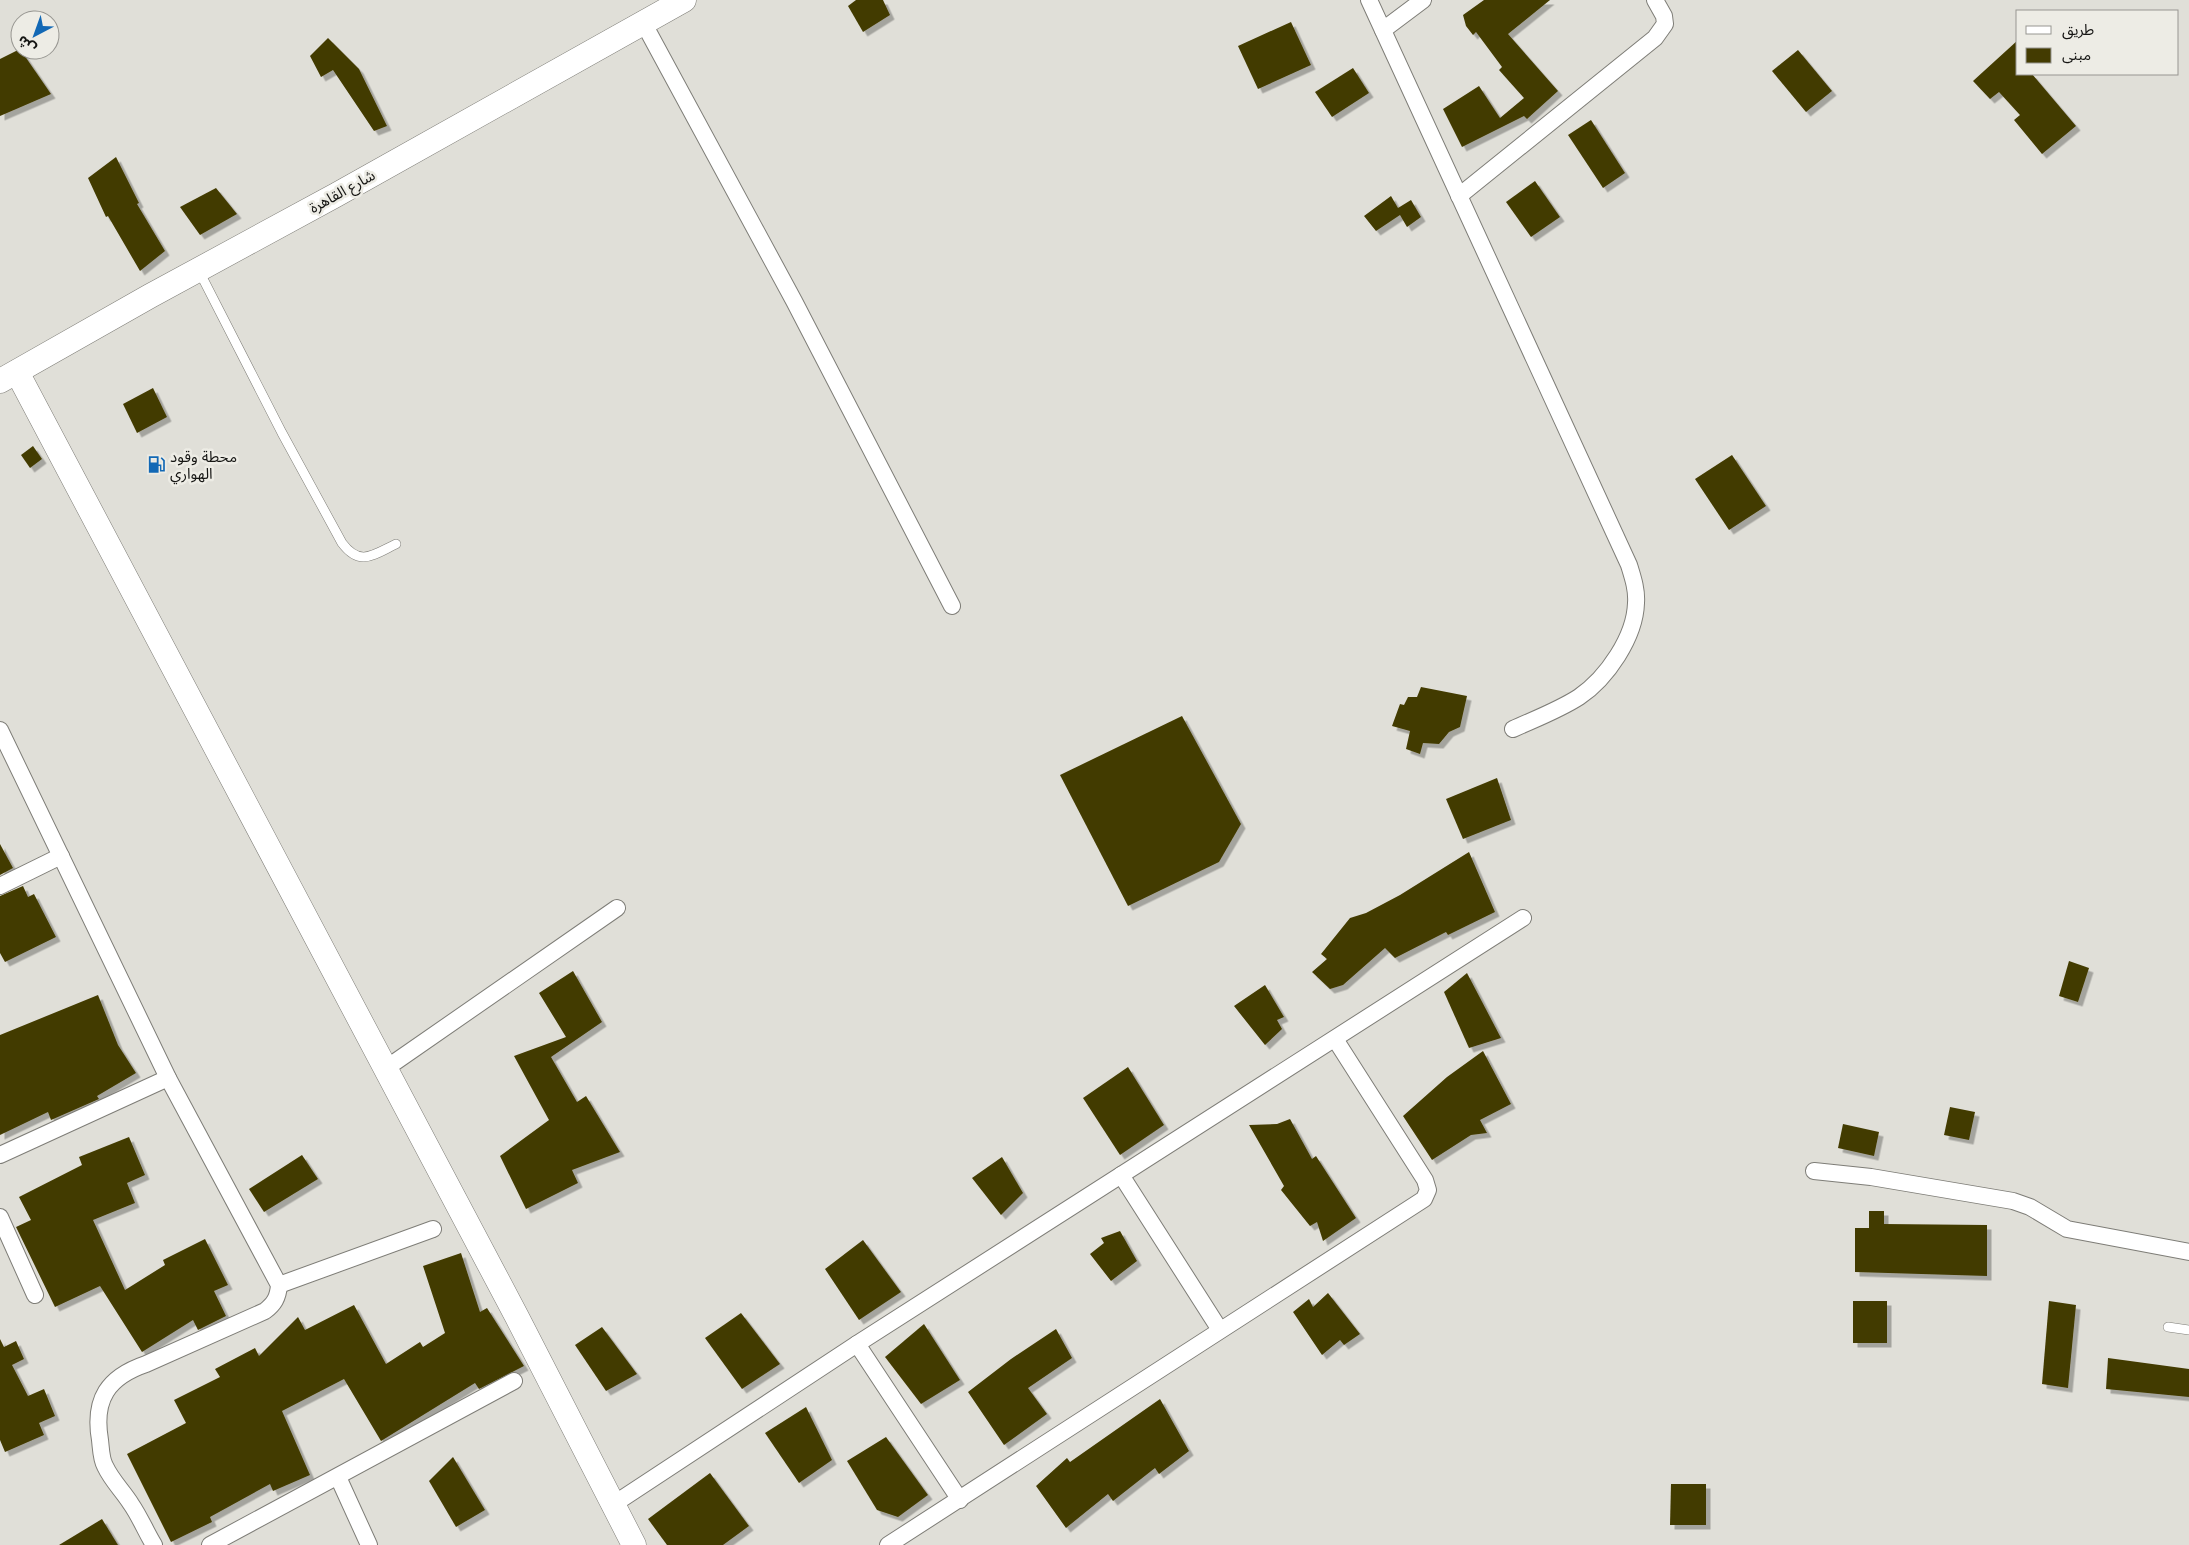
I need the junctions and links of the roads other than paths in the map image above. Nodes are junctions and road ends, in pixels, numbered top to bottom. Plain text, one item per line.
1 (684, 0) edge
2 (1369, 0) edge
3 (1424, 0) edge
4 (1655, 0) edge
5 (643, 22) junction
6 (1383, 30) junction
7 (1458, 196) junction
8 (198, 270) junction
9 (8, 376) edge
10 (396, 544) dead end
11 (952, 606) dead end
12 (1513, 729) dead end
13 (0, 730) edge
14 (61, 856) junction
15 (0, 886) edge
16 (617, 908) dead end
17 (1522, 918) dead end
18 (1336, 1039) junction
19 (385, 1068) junction
20 (168, 1078) junction
21 (0, 1155) edge
22 (1814, 1171) dead end
23 (1121, 1175) junction
24 (0, 1216) edge
25 (433, 1228) dead end
26 (2189, 1252) edge
27 (279, 1286) junction
28 (35, 1295) dead end
29 (2168, 1327) dead end
30 (1220, 1330) junction
31 (2189, 1330) edge
32 (857, 1344) junction
33 (514, 1381) dead end
34 (338, 1477) junction
35 (960, 1500) junction
36 (614, 1504) junction
37 (154, 1545) edge
38 (210, 1545) edge
39 (370, 1545) edge
40 (634, 1545) edge
41 (888, 1545) edge

1 - 5 street, شارع القاهرة
2 - 6 street
3 - 6 street
4 - 7 street
5 - 8 street, شارع القاهرة
5 - 11 street
6 - 7 street
7 - 12 street
8 - 9 street, شارع القاهرة
8 - 10 lane
9 - 19 street
13 - 14 street
14 - 15 street
14 - 20 street
16 - 19 street
17 - 18 street
18 - 23 street
18 - 30 street
19 - 36 street
20 - 21 street
20 - 27 street
22 - 26 street
23 - 30 street
23 - 32 street
24 - 28 street
25 - 27 street
27 - 37 street
29 - 31 lane
30 - 35 street
32 - 35 street
32 - 36 street
33 - 34 street
34 - 38 street
34 - 39 street
35 - 41 street
36 - 40 street

